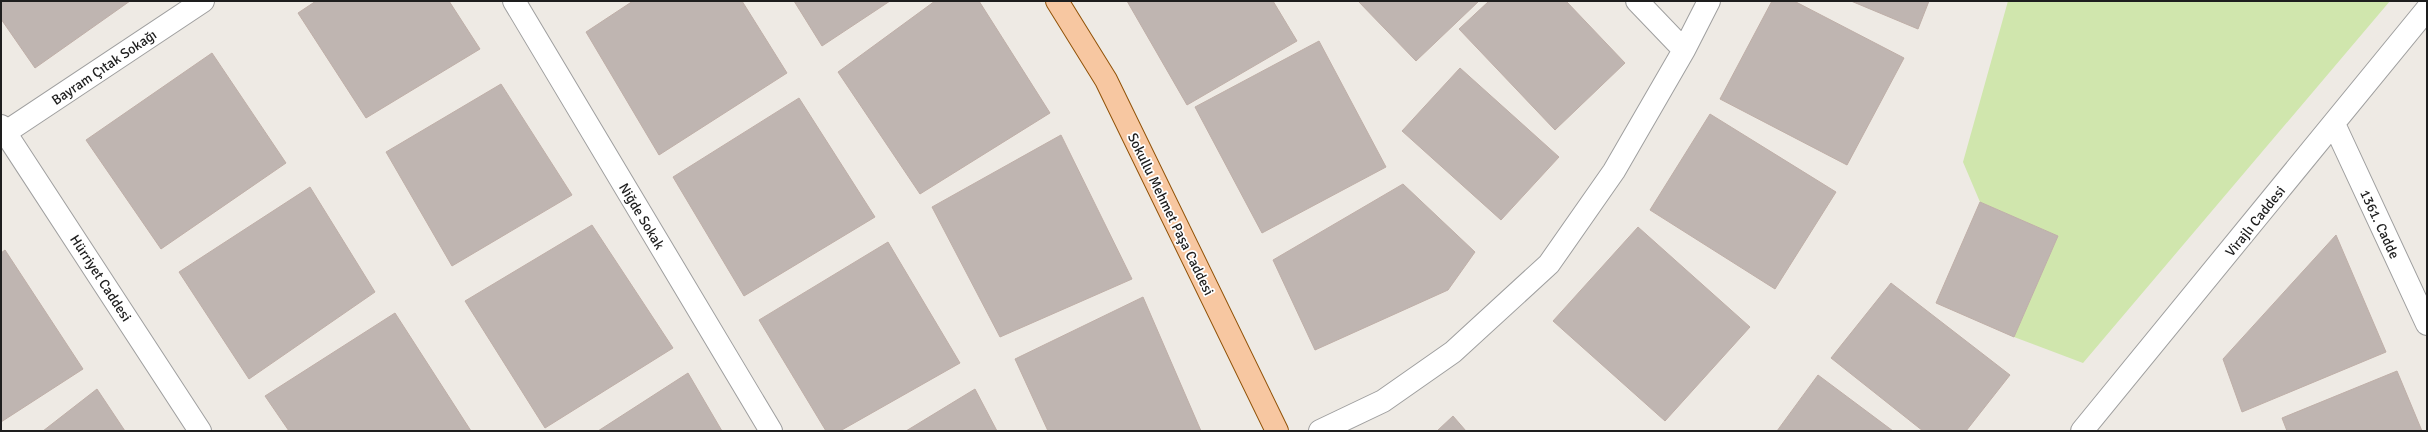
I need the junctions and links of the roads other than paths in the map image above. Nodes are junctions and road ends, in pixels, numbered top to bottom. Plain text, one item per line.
1 (203, 1) edge
2 (514, 1) edge
3 (1057, 1) edge
4 (1637, 1) edge
5 (1709, 1) edge
6 (2427, 9) edge
7 (1684, 50) junction
8 (2334, 124) junction
9 (3, 129) edge
10 (2427, 324) edge
11 (200, 431) edge
12 (771, 431) edge
13 (1276, 431) edge
14 (1320, 431) edge
15 (2082, 431) edge

1 - 9 street, Bayram Çıtak Sokağı
2 - 12 street, Niğde Sokak
3 - 13 main road, Sokullu Mehmet Paşa Caddesi
4 - 7 street
5 - 7 street
6 - 8 street, Virajlı Caddesi
7 - 14 street
8 - 10 street, 1361. Cadde
8 - 15 street, Virajlı Caddesi
9 - 11 street, Hürriyet Caddesi

